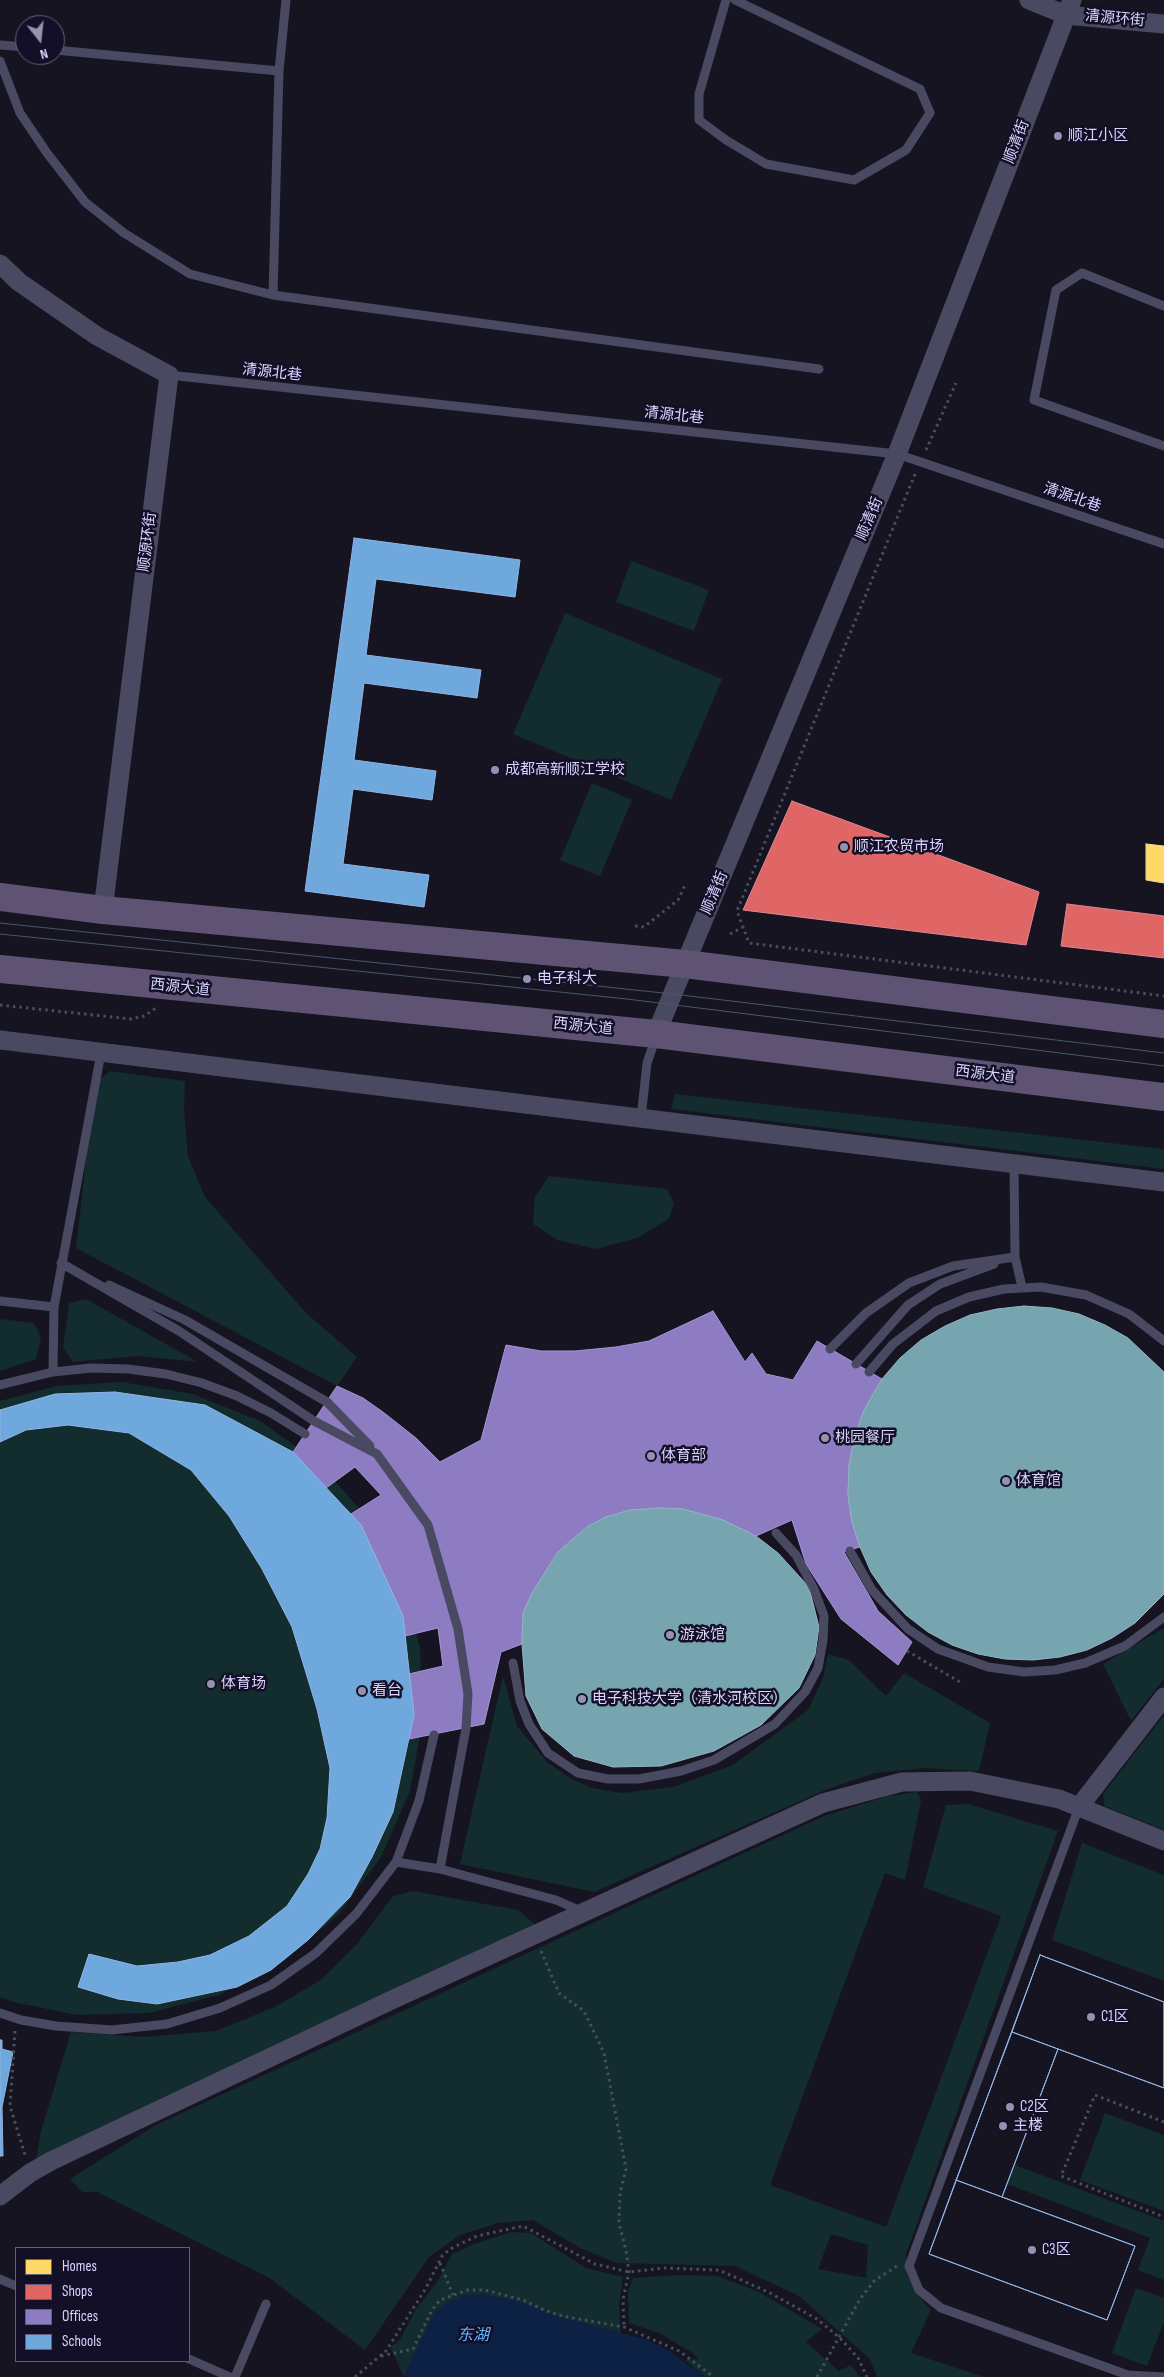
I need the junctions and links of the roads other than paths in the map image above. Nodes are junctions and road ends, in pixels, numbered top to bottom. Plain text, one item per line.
1 (286, 0) edge
2 (726, 0) edge
3 (735, 0) edge
4 (1029, 0) edge
5 (1069, 7) edge
6 (1164, 24) edge
7 (0, 45) edge
8 (15, 46) edge
9 (65, 51) edge
10 (0, 61) edge
11 (279, 71) junction
12 (0, 264) edge
13 (273, 295) junction
14 (1164, 306) edge
15 (818, 369) dead end
16 (169, 375) junction
17 (1164, 446) edge
18 (897, 454) junction
19 (1164, 544) edge
20 (0, 898) edge
21 (103, 910) junction
22 (685, 964) junction
23 (0, 969) edge
24 (1164, 1024) edge
25 (656, 1034) junction
26 (0, 1040) edge
27 (100, 1053) junction
28 (1164, 1098) edge
29 (641, 1118) junction
30 (1014, 1163) junction
31 (1164, 1182) edge
32 (1016, 1257) junction
33 (61, 1263) junction
34 (1022, 1287) junction
35 (0, 1301) edge
36 (54, 1307) junction
37 (1164, 1341) edge
38 (830, 1349) dead end
39 (856, 1364) dead end
40 (53, 1372) junction
41 (869, 1372) dead end
42 (0, 1385) edge
43 (305, 1434) dead end
44 (377, 1454) junction
45 (776, 1533) dead end
46 (850, 1551) dead end
47 (1164, 1617) edge
48 (513, 1663) dead end
49 (1164, 1697) edge
50 (434, 1735) dead end
51 (1079, 1807) junction
52 (1164, 1840) edge
53 (396, 1862) junction
54 (440, 1869) junction
55 (584, 1912) junction
56 (0, 2013) edge
57 (0, 2196) edge
58 (0, 2278) edge
59 (15, 2286) edge
60 (266, 2304) dead end
61 (190, 2359) edge
62 (230, 2377) edge
63 (235, 2377) edge
64 (1164, 2377) edge

1 - 11 lane
2 - 3 lane
4 - 5 street
5 - 6 street, 清源环街
5 - 18 street, 顺清街
7 - 8 lane
9 - 11 lane
10 - 13 lane
11 - 13 lane
12 - 16 street
13 - 15 lane
14 - 17 lane
16 - 18 lane, 清源北巷
16 - 21 street, 顺源环街
18 - 19 lane, 清源北巷
18 - 22 street, 顺清街
20 - 21 main road
21 - 22 main road
22 - 24 main road
22 - 25 street, 顺清街
23 - 25 main road, 西源大道
25 - 28 main road, 西源大道
25 - 29 lane
26 - 27 street
27 - 29 street
27 - 33 lane
29 - 30 street
30 - 31 street
30 - 32 lane
32 - 34 lane
32 - 38 lane
32 - 39 lane
33 - 36 lane
33 - 44 lane
33 - 44 lane
34 - 37 lane
34 - 41 lane
35 - 36 lane
36 - 40 lane
40 - 42 lane
40 - 43 lane
44 - 54 lane
45 - 48 lane
46 - 47 lane
49 - 51 street
50 - 53 lane
51 - 52 street
51 - 55 street
51 - 64 lane
53 - 54 lane
53 - 56 lane
54 - 55 lane
55 - 57 street
58 - 59 lane
60 - 63 lane
61 - 62 lane

